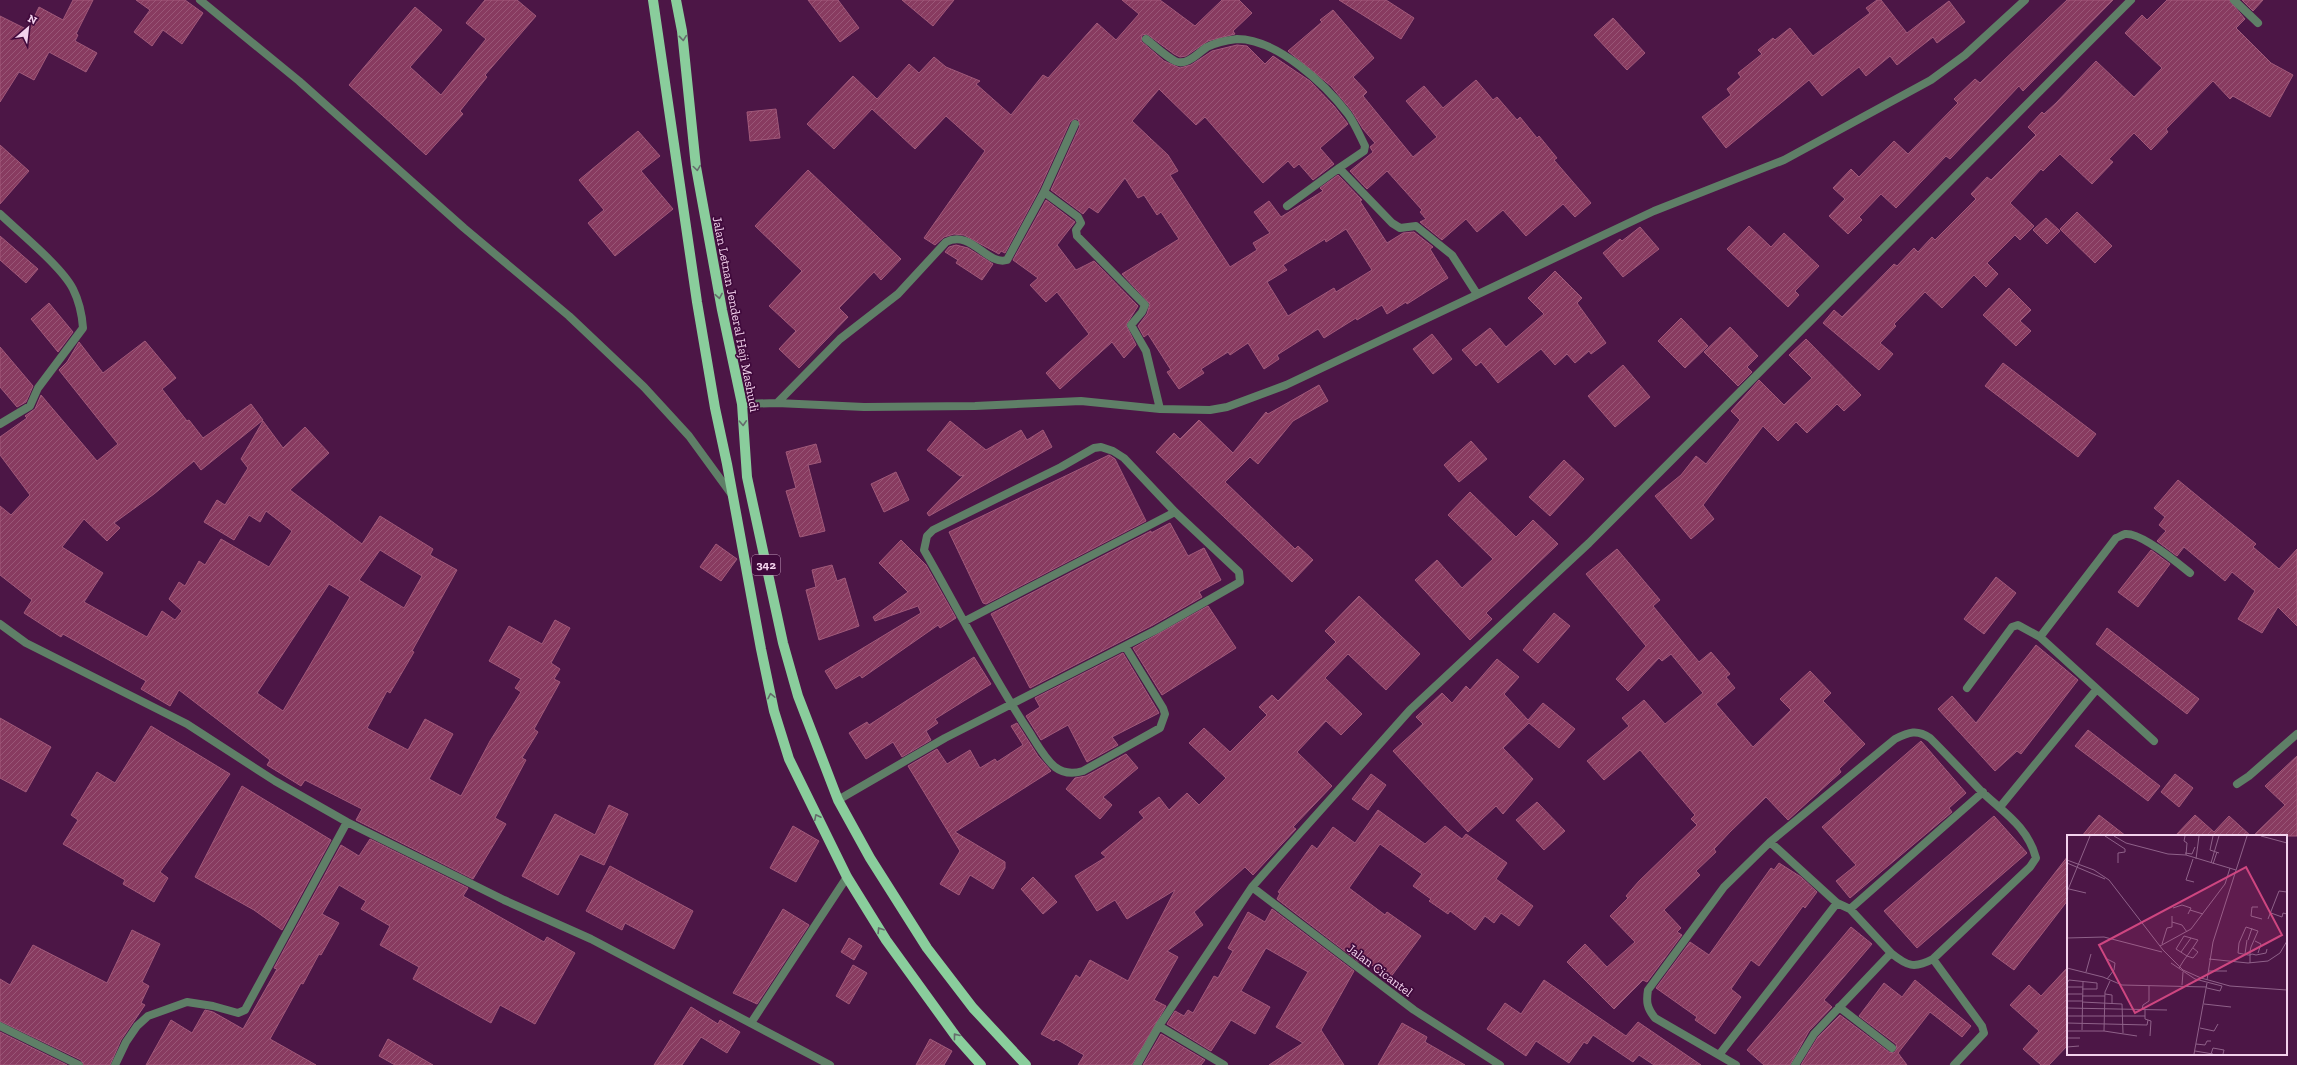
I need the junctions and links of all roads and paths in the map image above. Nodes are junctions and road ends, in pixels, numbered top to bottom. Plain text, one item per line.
1 (200, 0) edge
2 (653, 0) edge
3 (676, 0) edge
4 (2025, 0) edge
5 (2131, 0) edge
6 (2234, 0) edge
7 (2258, 23) dead end
8 (1146, 39) dead end
9 (1076, 124) dead end
10 (1339, 168) junction
11 (1044, 192) junction
12 (1287, 206) dead end
13 (0, 214) edge
14 (1477, 294) junction
15 (777, 403) junction
16 (742, 404) junction
17 (1160, 409) junction
18 (0, 424) edge
19 (732, 495) junction
20 (1175, 512) junction
21 (2190, 573) dead end
22 (965, 621) junction
23 (0, 624) edge
24 (2040, 637) junction
25 (1125, 646) junction
26 (1967, 688) dead end
27 (2096, 690) junction
28 (1011, 704) junction
29 (2297, 734) edge
30 (2154, 741) dead end
31 (2237, 784) dead end
32 (1983, 792) junction
33 (838, 800) junction
34 (2000, 807) junction
35 (347, 822) junction
36 (1770, 842) junction
37 (847, 877) junction
38 (1252, 887) junction
39 (1836, 903) junction
40 (1850, 909) junction
41 (1891, 953) junction
42 (1933, 959) junction
43 (1839, 1007) junction
44 (751, 1023) junction
45 (0, 1026) edge
46 (1159, 1026) junction
47 (1892, 1048) dead end
48 (1719, 1055) junction
49 (79, 1065) edge
50 (115, 1065) edge
51 (830, 1065) edge
52 (982, 1065) edge
53 (1026, 1065) edge
54 (1136, 1065) edge
55 (1224, 1065) edge
56 (1500, 1065) edge
57 (1736, 1065) edge
58 (1795, 1065) edge
59 (1954, 1065) edge

1 - 19 street
2 - 19 main road, 342
3 -> 16 main road, Jalan Letnan Jenderal Haji Mashudi / 342
4 - 14 street
5 - 38 street
6 - 7 street
8 - 10 street
9 - 11 street
10 - 12 street
10 - 14 street
11 - 15 street
11 - 17 street
13 - 18 street
14 - 17 street
15 - 16 street
15 - 17 street
16 -> 33 main road, Jalan Letnan Jenderal Haji Mashudi / 342
37 -> 19 main road, 342
20 - 22 street
20 - 22 street
20 - 25 street
21 - 24 street
22 - 28 street
23 - 35 street
24 - 26 street
24 - 27 street
25 - 28 street
25 - 28 street
27 - 30 street
27 - 34 street
28 - 33 street
29 - 31 street
32 - 34 street
32 - 36 street
32 - 40 street
33 - 53 main road, Jalan Letnan Jenderal Haji Mashudi / 342
34 - 42 street
35 - 44 street
35 - 50 street
36 - 39 street
36 - 48 street
37 - 44 street
52 -> 37 main road, 342
38 - 46 street
38 - 56 street, Jalan Cicantel
39 - 40 street
39 - 48 street
40 - 41 street
41 - 42 street
41 - 43 street
42 - 59 street
43 - 47 street
43 - 58 street
44 - 51 street
45 - 49 street
46 - 54 street
46 - 55 street
48 - 57 street

